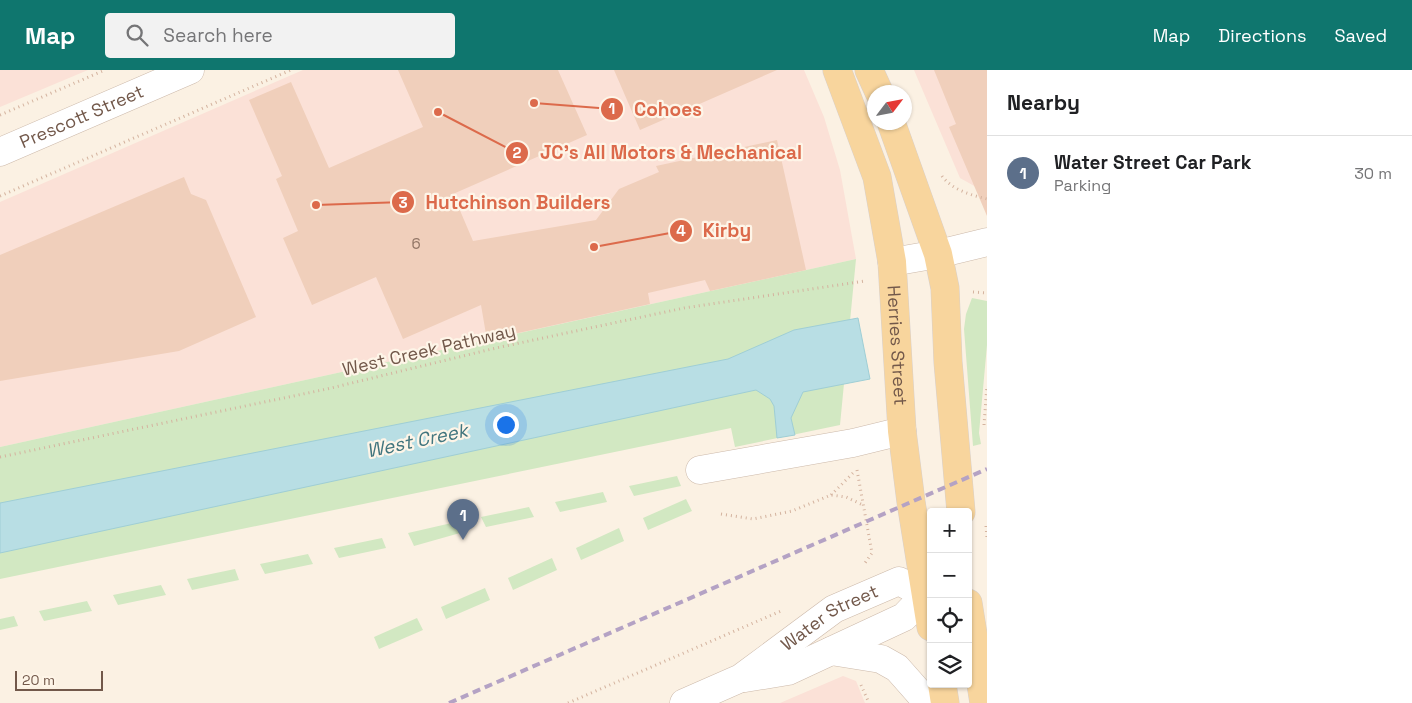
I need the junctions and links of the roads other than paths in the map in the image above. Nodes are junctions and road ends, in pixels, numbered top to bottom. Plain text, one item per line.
1 (190, 70) edge
2 (837, 70) edge
3 (869, 70) edge
4 (876, 85) edge
5 (894, 130) edge
6 (0, 152) edge
7 (987, 242) edge
8 (938, 254) junction
9 (892, 262) junction
10 (902, 431) junction
11 (700, 470) dead end
12 (961, 508) edge
13 (927, 589) edge
14 (927, 594) edge
15 (927, 596) edge
16 (972, 628) edge
17 (831, 650) junction
18 (741, 678) junction
19 (943, 688) edge
20 (684, 703) edge
21 (928, 703) edge
22 (945, 703) edge
23 (984, 703) edge

1 - 6 street, Prescott Street
2 - 9 main road, Herries Street
3 - 4 main road
5 - 8 main road
7 - 8 street
8 - 9 street
8 - 12 main road
9 - 10 main road, Herries Street
10 - 11 street
10 - 13 main road, Herries Street
14 - 18 street, Water Street
15 - 17 street, Water Street
16 - 23 main road
17 - 18 street, Water Street
17 - 21 street, Water Street
18 - 20 street, Water Street
19 - 22 main road

